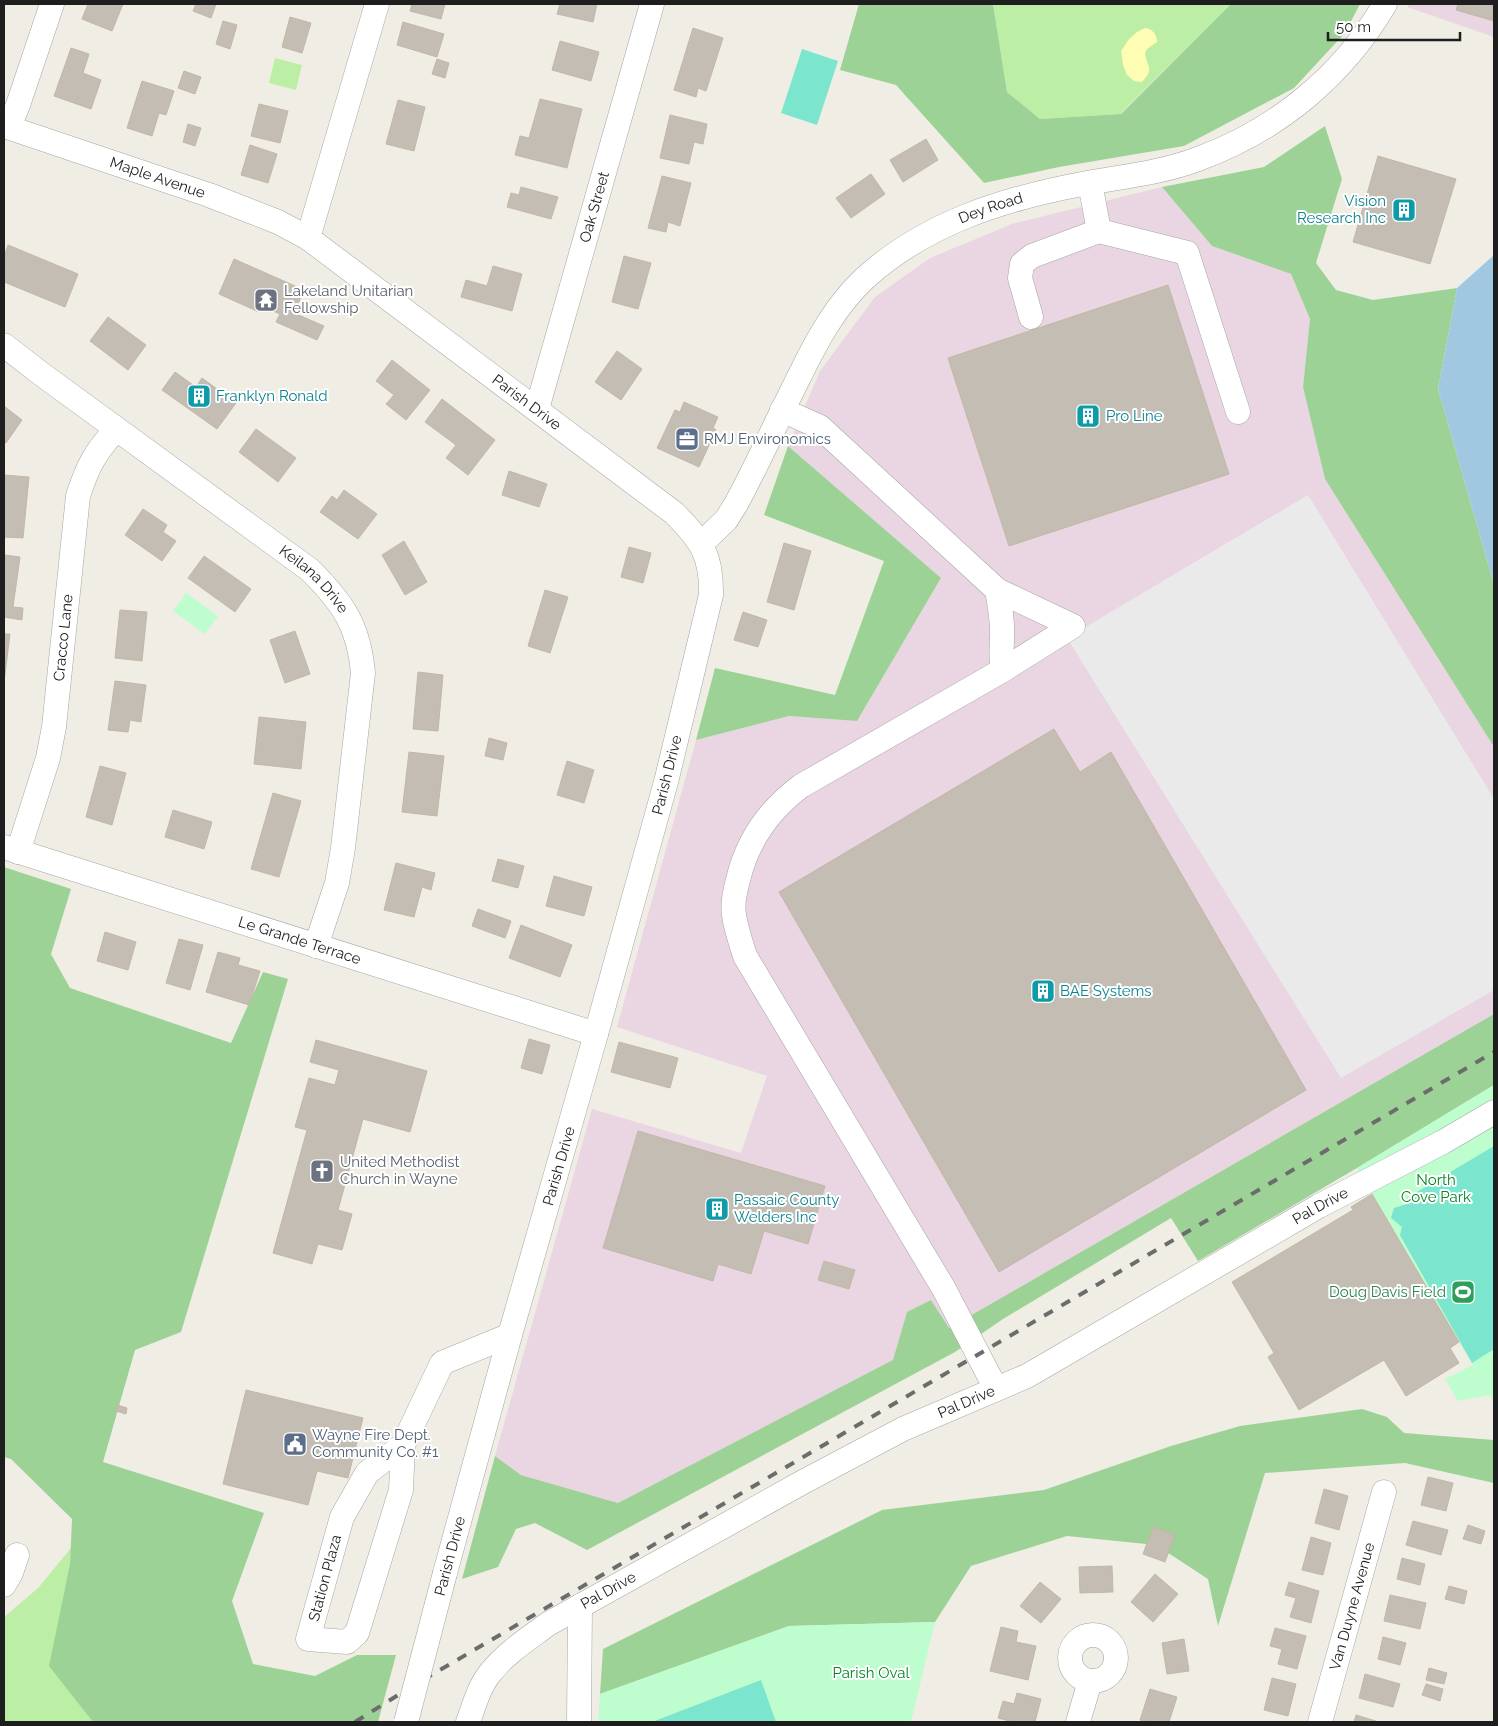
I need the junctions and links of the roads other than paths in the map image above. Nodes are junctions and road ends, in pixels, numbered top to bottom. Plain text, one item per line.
1 (52, 4) edge
2 (377, 4) edge
3 (652, 4) edge
4 (1385, 4) edge
5 (4, 126) edge
6 (1090, 182) junction
7 (1100, 231) junction
8 (308, 238) junction
9 (1031, 317) dead end
10 (4, 344) edge
11 (537, 409) junction
12 (782, 410) junction
13 (1238, 412) dead end
14 (116, 429) junction
15 (701, 544) junction
16 (998, 590) junction
17 (1003, 670) junction
18 (11, 850) edge
19 (316, 946) junction
20 (596, 1034) junction
21 (1494, 1112) edge
22 (510, 1335) junction
23 (996, 1389) junction
24 (402, 1446) junction
25 (1384, 1492) dead end
26 (17, 1555) dead end
27 (4, 1585) edge
28 (580, 1606) junction
29 (1090, 1681) dead end
30 (406, 1722) edge
31 (468, 1722) edge
32 (578, 1722) edge
33 (1078, 1722) edge
34 (1320, 1722) edge

1 - 5 street
2 - 8 street
3 - 11 street, Oak Street
4 - 6 street, Dey Road
5 - 8 street, Maple Avenue
6 - 7 street
6 - 12 street, Dey Road
7 - 9 street
7 - 13 street
8 - 11 street, Parish Drive
10 - 14 street, Keilana Drive
11 - 15 street, Parish Drive
12 - 15 street, Dey Road
12 - 16 street
14 - 18 street, Cracco Lane
14 - 19 street, Keilana Drive
15 - 20 street, Parish Drive
16 - 17 street
16 - 17 street
17 - 23 street
18 - 19 street, Le Grande Terrace
19 - 20 street, Le Grande Terrace
20 - 22 street, Parish Drive
21 - 23 street, Pal Drive
22 - 24 street, Station Plaza
22 - 30 street, Parish Drive, bridge
23 - 28 street, Pal Drive
24 - 24 street, Station Plaza
25 - 34 street, Van Duyne Avenue
26 - 27 street
28 - 31 street, Pal Drive
28 - 32 street
29 - 33 street

